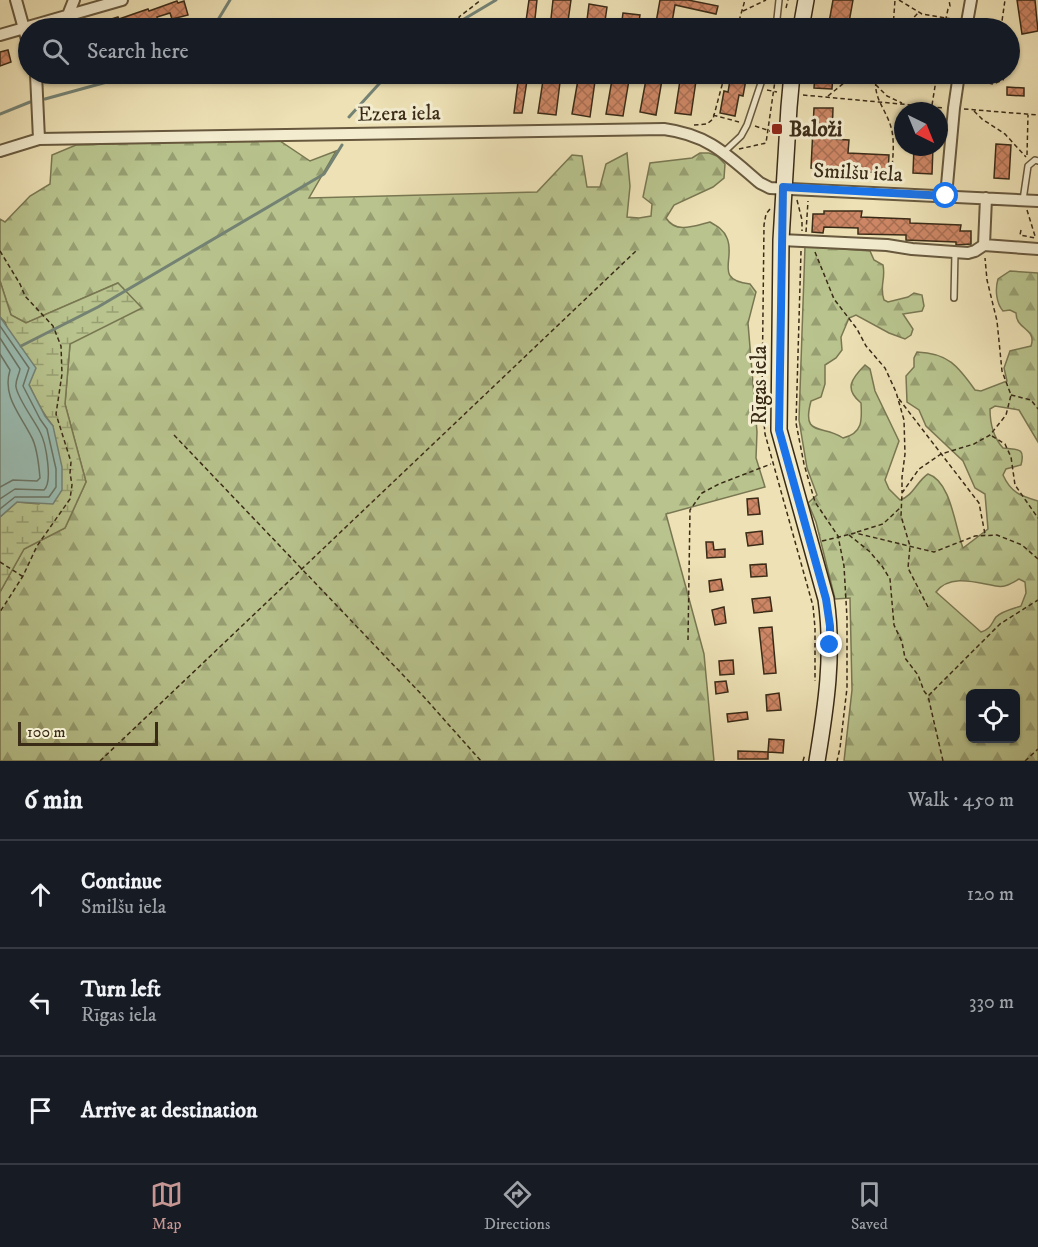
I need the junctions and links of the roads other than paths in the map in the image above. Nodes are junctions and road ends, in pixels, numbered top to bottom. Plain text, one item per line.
1 (16, 0) edge
2 (74, 0) edge
3 (122, 0) edge
4 (779, 0) edge
5 (806, 0) edge
6 (970, 0) edge
7 (68, 15) junction
8 (22, 18) edge
9 (58, 18) edge
10 (777, 18) edge
11 (803, 18) edge
12 (968, 18) edge
13 (18, 30) edge
14 (0, 35) edge
15 (36, 84) edge
16 (761, 84) edge
17 (792, 84) edge
18 (958, 84) edge
19 (39, 139) junction
20 (0, 151) edge
21 (728, 152) junction
22 (1038, 161) edge
23 (796, 188) junction
24 (946, 196) junction
25 (986, 198) junction
26 (1029, 200) edge
27 (781, 240) junction
28 (1037, 242) edge
29 (984, 245) junction
30 (955, 252) junction
31 (954, 298) dead end
32 (817, 761) edge

1 - 8 street
2 - 7 street
3 - 7 street
4 - 10 lane
5 - 11 main road
6 - 12 street
7 - 9 street
13 - 14 street
15 - 19 street
16 - 21 lane
17 - 23 main road, Rīgas iela
18 - 24 street
19 - 20 street, Ezera iela
19 - 21 street, Ezera iela
21 - 23 street, Ezera iela
22 - 26 lane
23 - 24 street, Smilšu iela
23 - 27 main road, Rīgas iela
24 - 25 street, Smilšu iela
25 - 26 street, Smilšu iela
25 - 29 street
27 - 30 street
27 - 32 main road, Rīgas iela
28 - 29 street
29 - 30 street
30 - 31 lane

